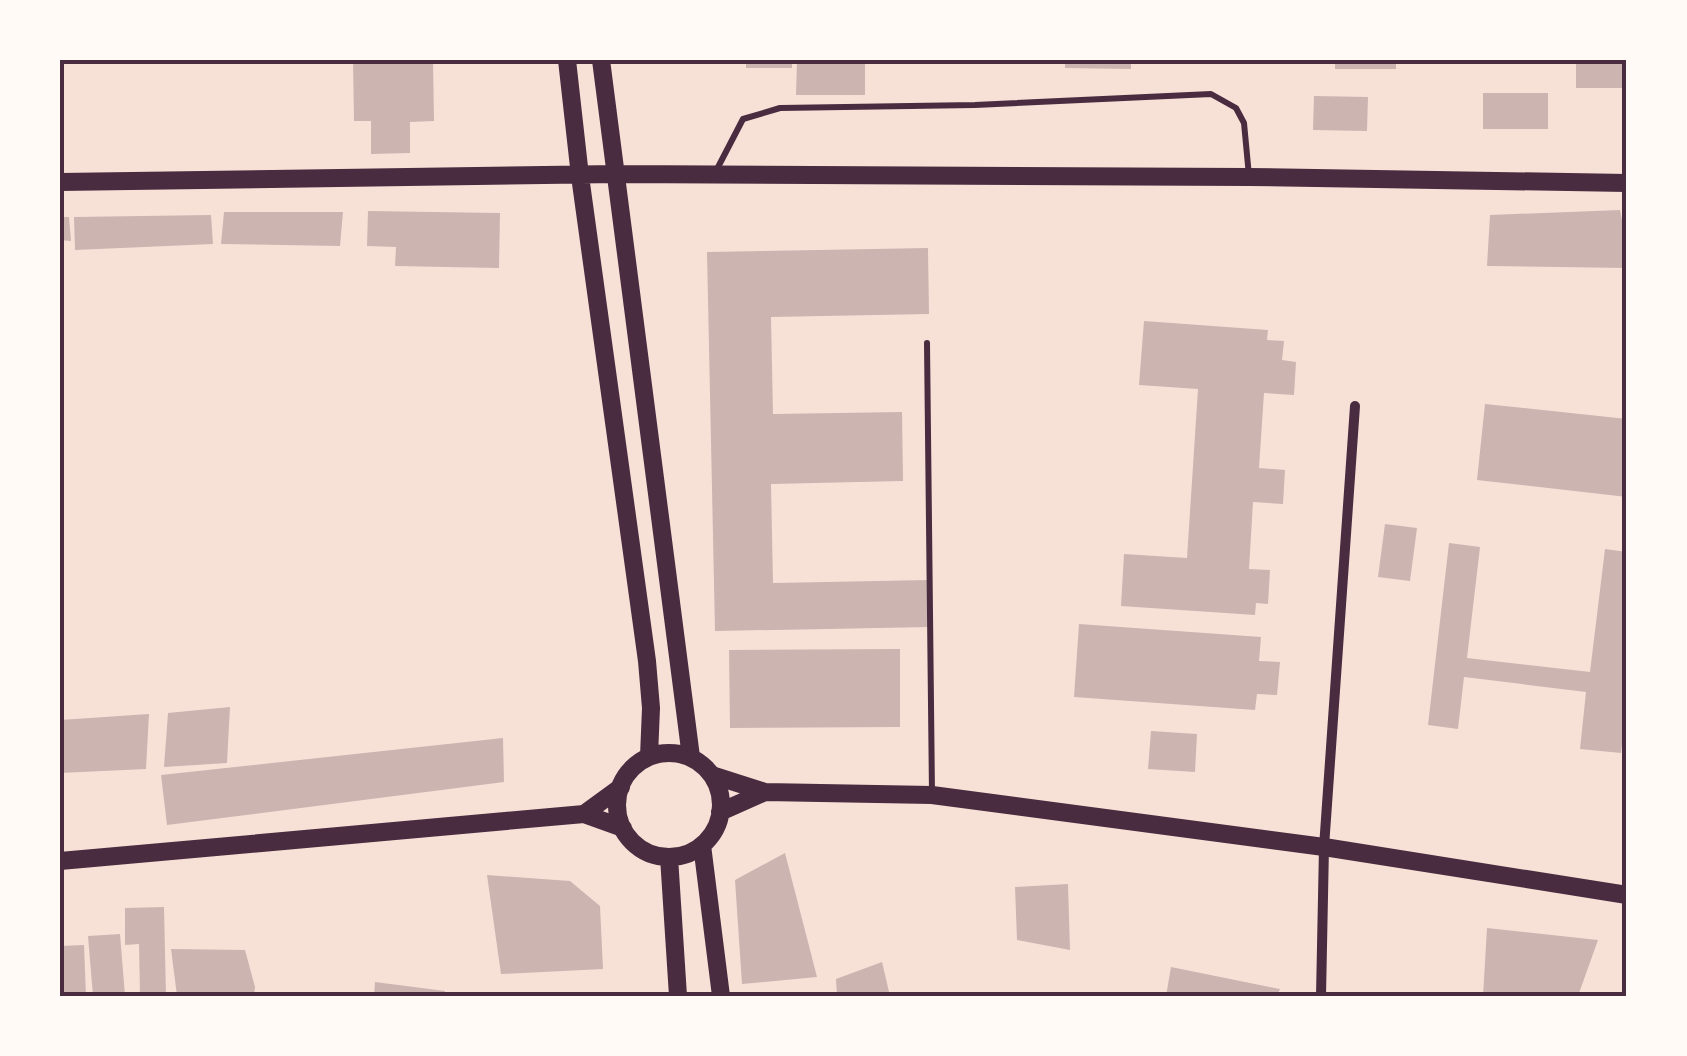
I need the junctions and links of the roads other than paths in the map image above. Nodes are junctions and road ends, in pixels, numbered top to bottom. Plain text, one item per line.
1 (567, 60) edge
2 (601, 60) edge
3 (616, 174) junction
4 (714, 175) junction
5 (580, 176) junction
6 (1249, 177) junction
7 (60, 182) edge
8 (1627, 183) edge
9 (927, 342) dead end
10 (1355, 406) dead end
11 (649, 756) junction
12 (691, 757) junction
13 (712, 775) junction
14 (621, 787) junction
15 (765, 792) junction
16 (932, 795) junction
17 (720, 812) junction
18 (584, 814) junction
19 (622, 828) junction
20 (702, 844) junction
21 (1324, 847) junction
22 (669, 857) junction
23 (60, 861) edge
24 (1627, 896) edge
25 (678, 996) edge
26 (721, 996) edge
27 (1321, 996) edge

1 - 5 main road
2 - 3 main road
3 - 4 main road
3 - 5 main road
3 - 12 main road
4 - 6 main road
4 - 6 lane
5 - 7 main road
5 - 11 main road
6 - 8 main road
9 - 16 lane
10 - 21 street
11 - 12 main road
11 - 14 main road
12 - 13 main road
13 - 15 main road
13 - 17 main road
14 - 18 main road
14 - 19 main road
15 - 16 main road
15 - 17 main road
16 - 21 main road
17 - 20 main road
18 - 19 main road
18 - 23 main road
19 - 22 main road
20 - 22 main road
20 - 26 main road
21 - 24 main road
21 - 27 street
22 - 25 main road

